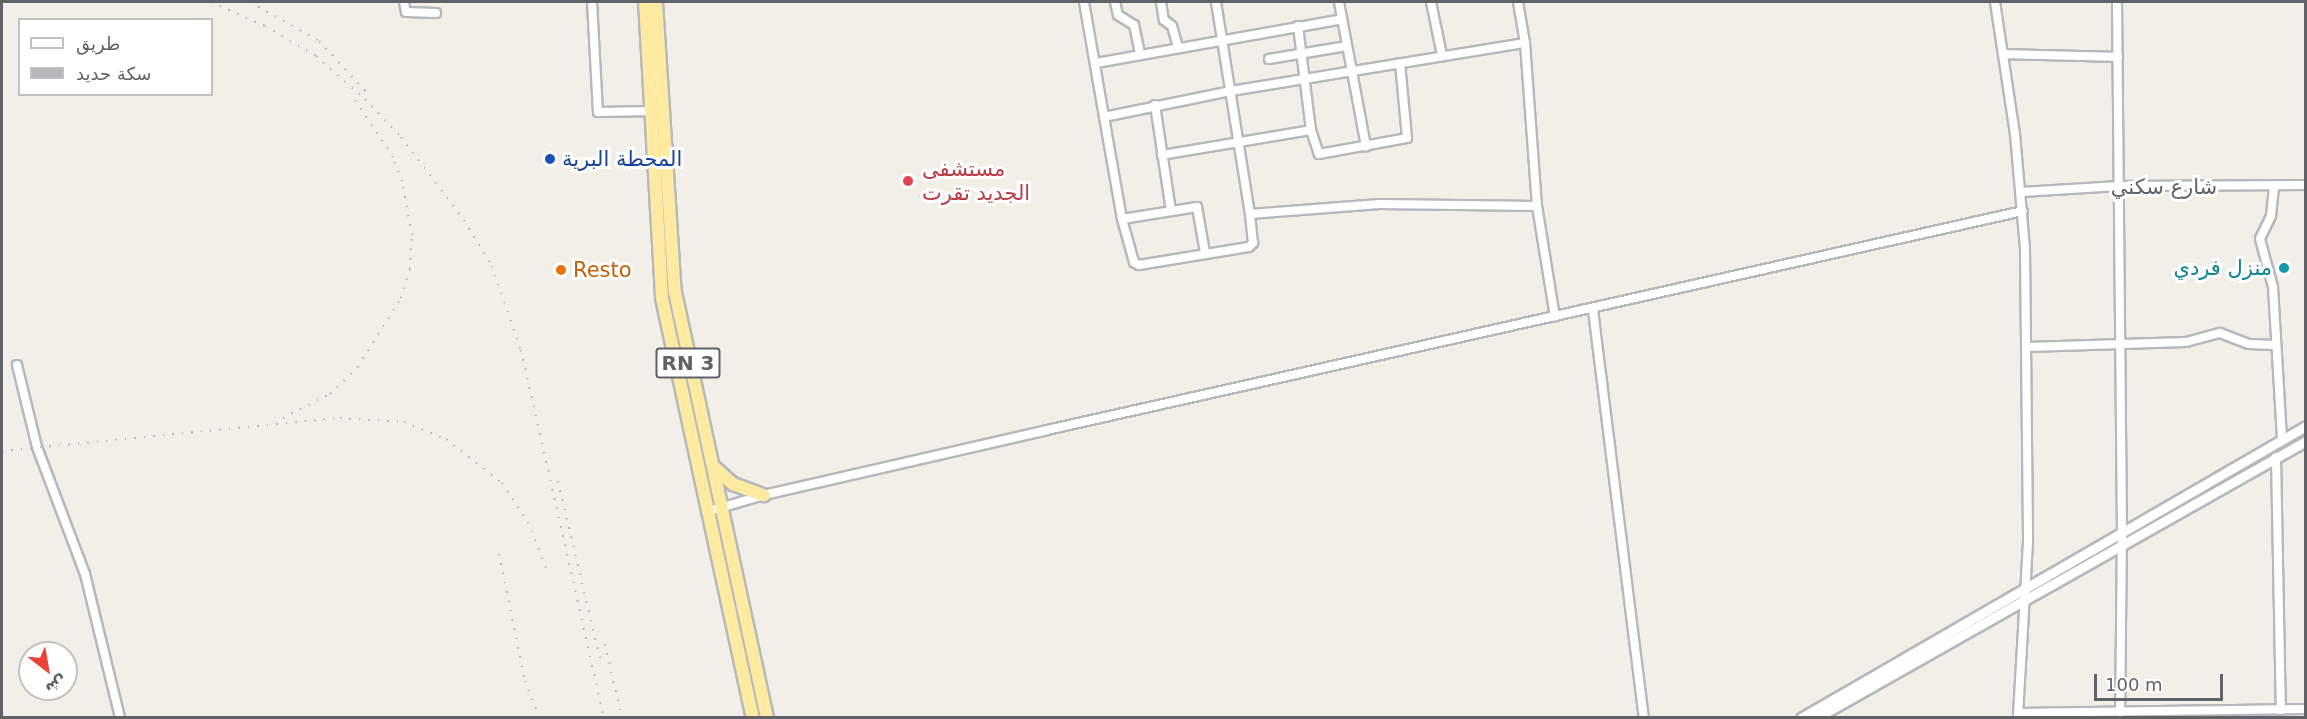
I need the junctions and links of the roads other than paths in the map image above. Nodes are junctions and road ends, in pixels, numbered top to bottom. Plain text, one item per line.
1 (404, 2) edge
2 (592, 2) edge
3 (645, 2) edge
4 (656, 2) edge
5 (1084, 2) edge
6 (1115, 2) edge
7 (1161, 2) edge
8 (1216, 2) edge
9 (1339, 2) edge
10 (1431, 2) edge
11 (1518, 2) edge
12 (1995, 2) edge
13 (2117, 2) edge
14 (436, 13) dead end
15 (1342, 19) junction
16 (1298, 26) junction
17 (1222, 39) junction
18 (1525, 42) junction
19 (1347, 46) junction
20 (1178, 47) junction
21 (1140, 54) junction
22 (1301, 54) junction
23 (2004, 54) junction
24 (1442, 55) junction
25 (2118, 57) junction
26 (1269, 59) dead end
27 (1095, 63) junction
28 (1400, 63) junction
29 (1351, 73) junction
30 (1304, 81) junction
31 (1231, 91) junction
32 (1155, 105) junction
33 (657, 111) junction
34 (1104, 117) junction
35 (1311, 130) junction
36 (1239, 141) junction
37 (1366, 146) junction
38 (1162, 155) junction
39 (2306, 185) edge
40 (2119, 186) junction
41 (2274, 187) junction
42 (2022, 192) junction
43 (1537, 206) junction
44 (1171, 211) junction
45 (2023, 211) junction
46 (1250, 214) junction
47 (1122, 219) junction
48 (1205, 253) junction
49 (1593, 310) junction
50 (1555, 317) junction
51 (2119, 345) junction
52 (2276, 345) junction
53 (2026, 346) junction
54 (17, 365) dead end
55 (2306, 426) edge
56 (2282, 440) junction
57 (2306, 441) edge
58 (2276, 457) junction
59 (712, 465) junction
60 (764, 495) junction
61 (723, 508) junction
62 (706, 513) junction
63 (2122, 531) junction
64 (2122, 545) junction
65 (2027, 587) junction
66 (2025, 601) junction
67 (2306, 709) edge
68 (2281, 710) junction
69 (2115, 714) edge
70 (2269, 714) edge
71 (2018, 715) edge
72 (120, 717) edge
73 (753, 717) edge
74 (767, 717) edge
75 (1644, 717) edge
76 (1801, 717) edge
77 (1816, 717) edge

1 - 14 street
2 - 33 street
3 - 33 highway, RN 3
4 - 33 highway, RN 3
5 - 27 street
6 - 21 street
7 - 20 street
8 - 17 street
9 - 15 street
10 - 24 street
11 - 18 street
12 - 23 street
13 - 25 street
15 - 16 street
15 - 19 street
16 - 17 street
16 - 22 street
17 - 20 street
17 - 31 street
18 - 24 street
18 - 43 street
19 - 22 street
19 - 29 street
20 - 21 street
21 - 27 street
22 - 26 street
22 - 30 street
23 - 25 street
23 - 42 street
24 - 28 street
25 - 40 street
27 - 34 street
28 - 29 street
28 - 37 street
29 - 30 street
29 - 37 street
30 - 31 street
30 - 35 street
31 - 32 street
31 - 36 street
32 - 34 street
32 - 38 street
33 - 59 highway, RN 3
33 - 62 highway, RN 3
34 - 47 street
35 - 36 street
35 - 37 street
36 - 38 street
36 - 46 street
38 - 44 street
39 - 41 street, شارع سكني
40 - 41 street, شارع سكني
40 - 42 street, شارع سكني
40 - 51 street
41 - 52 street
42 - 45 street
43 - 46 street
43 - 50 street
44 - 47 street
44 - 48 street
45 - 49 street
45 - 53 street
46 - 48 street
47 - 48 street
49 - 50 street
49 - 75 street
50 - 60 street
51 - 52 street
51 - 53 street
51 - 63 street
52 - 56 street
53 - 65 street
54 - 72 street
55 - 56 street
56 - 63 street
57 - 58 street
58 - 64 street
58 - 68 street
59 - 60 highway
59 - 61 highway, RN 3
60 - 61 street
61 - 62 street
61 - 74 highway, RN 3
62 - 73 highway, RN 3
63 - 64 street
63 - 65 street
64 - 66 street
64 - 69 street
65 - 66 street
65 - 76 street
66 - 71 street
66 - 77 street
67 - 68 street
68 - 70 street
69 - 70 street
69 - 71 street

